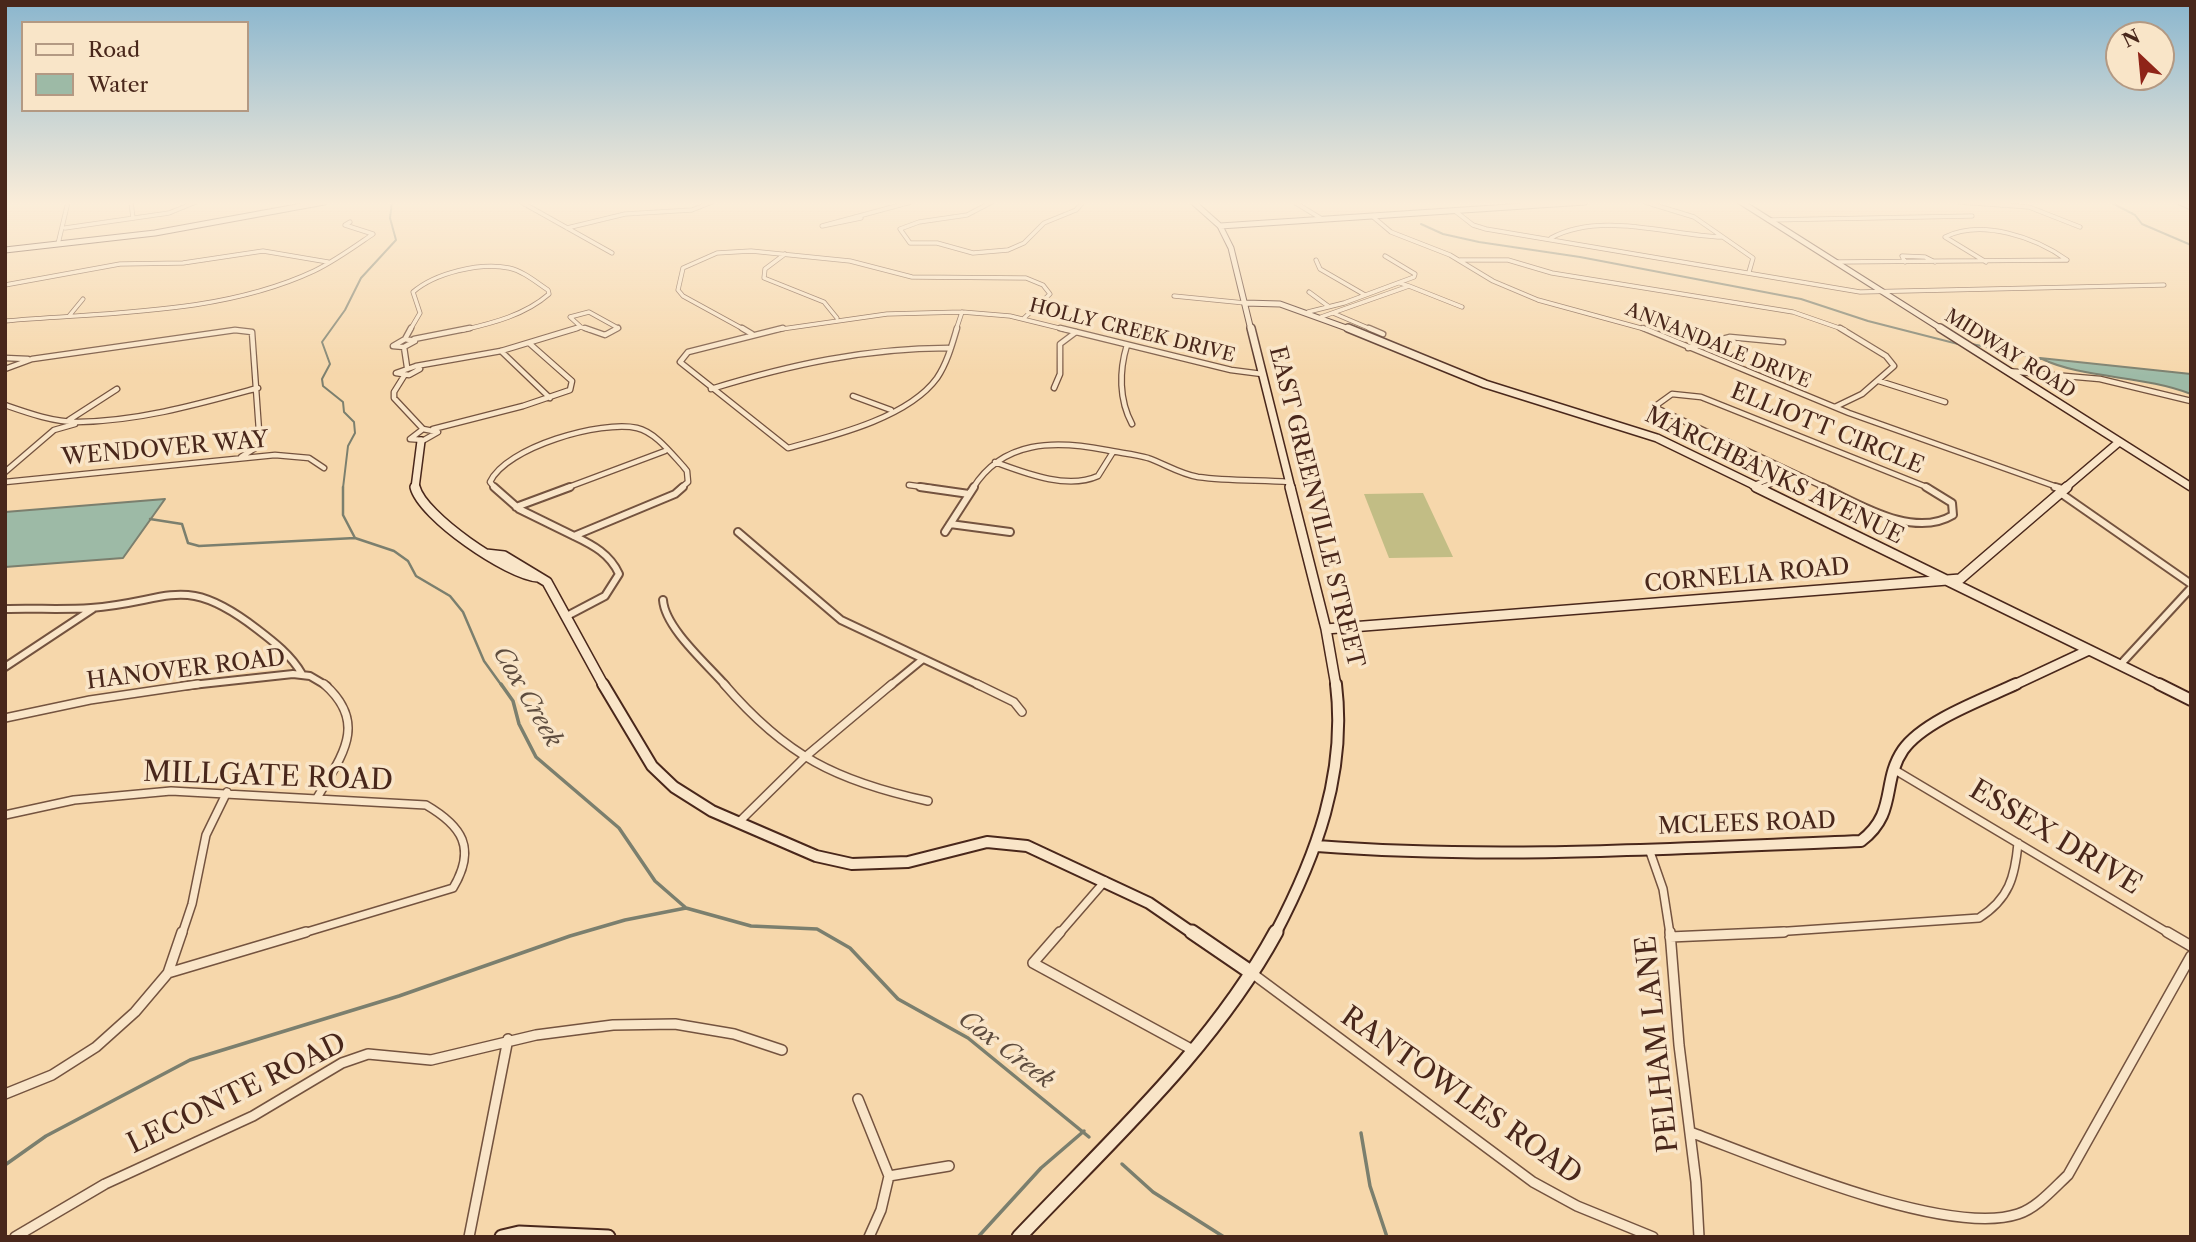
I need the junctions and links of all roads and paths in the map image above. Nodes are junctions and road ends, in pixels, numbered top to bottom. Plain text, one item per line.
1 (196, 260) edge
2 (217, 260) edge
3 (316, 260) edge
4 (331, 260) edge
5 (697, 260) edge
6 (777, 260) edge
7 (840, 260) edge
8 (1234, 260) edge
9 (1316, 260) dead end
10 (1392, 260) edge
11 (1461, 260) joint
12 (1679, 260) edge
13 (1752, 260) edge
14 (1833, 260) edge
15 (1982, 260) edge
16 (2067, 260) edge
17 (328, 262) junction
18 (1836, 262) junction
19 (1987, 263) junction
20 (216, 267) dead end
21 (1749, 272) junction
22 (1400, 283) junction
23 (5, 285) edge
24 (2164, 285) dead end
25 (1409, 286) junction
26 (1309, 292) dead end
27 (1882, 292) junction
28 (1365, 295) junction
29 (1174, 296) dead end
30 (83, 299) dead end
31 (1245, 303) junction
32 (1328, 306) junction
33 (1462, 307) dead end
34 (962, 312) junction
35 (1308, 312) junction
36 (1333, 313) junction
37 (69, 316) junction
38 (1321, 317) junction
39 (837, 318) junction
40 (1023, 319) junction
41 (5, 321) edge
42 (581, 327) junction
43 (1076, 332) junction
44 (751, 334) junction
45 (1383, 334) dead end
46 (405, 339) junction
47 (414, 339) junction
48 (1783, 342) dead end
49 (529, 343) junction
50 (1127, 345) junction
51 (404, 347) junction
52 (948, 348) junction
53 (1688, 348) junction
54 (501, 351) junction
55 (5, 358) edge
56 (32, 359) junction
57 (408, 366) junction
58 (416, 366) junction
59 (6, 368) edge
60 (2007, 371) junction
61 (1262, 373) junction
62 (404, 376) junction
63 (1880, 381) junction
64 (258, 388) junction
65 (1054, 388) dead end
66 (117, 389) dead end
67 (711, 389) junction
68 (853, 396) dead end
69 (550, 398) junction
70 (2191, 401) edge
71 (1945, 402) dead end
72 (5, 405) edge
73 (1835, 407) junction
74 (891, 410) junction
75 (48, 418) junction
76 (67, 421) junction
77 (81, 422) junction
78 (1132, 424) dead end
79 (423, 429) junction
80 (433, 429) junction
81 (54, 430) junction
82 (421, 440) junction
83 (2119, 442) junction
84 (260, 445) junction
85 (665, 451) junction
86 (1113, 452) junction
87 (275, 455) junction
88 (241, 457) junction
89 (995, 462) junction
90 (324, 468) dead end
91 (5, 472) edge
92 (1791, 472) junction
93 (5, 482) edge
94 (1289, 482) junction
95 (909, 485) dead end
96 (1756, 487) junction
97 (2191, 487) edge
98 (2060, 491) junction
99 (969, 494) junction
100 (516, 507) junction
101 (950, 524) junction
102 (738, 532) dead end
103 (945, 532) dead end
104 (1010, 532) dead end
105 (574, 536) junction
106 (1948, 580) junction
107 (2191, 586) edge
108 (663, 600) dead end
109 (94, 608) junction
110 (5, 609) edge
111 (567, 616) junction
112 (1326, 629) junction
113 (2090, 650) junction
114 (923, 659) junction
115 (2120, 665) junction
116 (5, 667) edge
117 (302, 674) junction
118 (2191, 701) edge
119 (1022, 712) dead end
120 (5, 718) edge
121 (805, 757) junction
122 (1895, 770) junction
123 (227, 792) junction
124 (317, 798) junction
125 (928, 801) dead end
126 (5, 814) edge
127 (738, 823) junction
128 (2018, 843) junction
129 (1317, 846) junction
130 (1649, 849) junction
131 (1105, 881) junction
132 (1670, 937) junction
133 (2191, 946) edge
134 (2191, 956) edge
135 (167, 973) junction
136 (1252, 974) junction
137 (508, 1039) junction
138 (1191, 1049) junction
139 (782, 1050) dead end
140 (5, 1094) edge
141 (858, 1100) dead end
142 (1690, 1132) junction
143 (949, 1166) dead end
144 (889, 1176) junction
145 (15, 1237) edge
146 (469, 1237) edge
147 (502, 1237) edge
148 (608, 1237) edge
149 (869, 1237) edge
150 (1019, 1237) edge
151 (1653, 1237) edge
152 (1699, 1237) edge

1 - 23 street
2 - 20 street
3 - 17 street
4 - 17 street
5 - 44 street
6 - 39 street
7 - 40 street
8 - 31 street, EAST GREENVILLE STREET
9 - 28 street
10 - 22 street
11 - 53 street, ANNANDALE DRIVE
11 - 63 street
12 - 21 street
13 - 21 street
14 - 18 street, MIDWAY ROAD
15 - 19 street
16 - 19 street
17 - 37 street
18 - 19 street
18 - 27 street, MIDWAY ROAD
21 - 27 street
22 - 25 street
22 - 28 street
24 - 27 street
25 - 33 street
25 - 36 street
26 - 32 street
27 - 60 street, MIDWAY ROAD
28 - 32 street
29 - 31 street
30 - 37 street
31 - 35 street, MARCHBANKS AVENUE
31 - 61 street, EAST GREENVILLE STREET
32 - 35 street
34 - 39 street, HOLLY CREEK DRIVE
34 - 40 street, HOLLY CREEK DRIVE
34 - 52 street
35 - 38 street, MARCHBANKS AVENUE
36 - 38 street
36 - 45 street
37 - 41 street
38 - 96 street, MARCHBANKS AVENUE
39 - 44 street, HOLLY CREEK DRIVE
40 - 43 street, HOLLY CREEK DRIVE
42 - 42 street
42 - 49 street
43 - 50 street, HOLLY CREEK DRIVE
43 - 65 street
44 - 67 street, HOLLY CREEK DRIVE
46 - 47 street
46 - 47 street
46 - 51 street
47 - 51 street
48 - 53 street
49 - 54 street
49 - 69 street
50 - 61 street, HOLLY CREEK DRIVE
50 - 78 street
51 - 57 street
52 - 67 street
52 - 74 street
53 - 73 street, ANNANDALE DRIVE
54 - 58 street
54 - 69 street
55 - 56 street
56 - 59 street
56 - 64 street
57 - 58 street
57 - 62 street
58 - 62 street
60 - 70 street
60 - 83 street, MIDWAY ROAD
61 - 94 street, EAST GREENVILLE STREET
62 - 79 street
63 - 71 street
63 - 73 street
64 - 77 street
64 - 84 street
66 - 76 street
67 - 74 street, HOLLY CREEK DRIVE
68 - 74 street
69 - 80 street
72 - 75 street
73 - 98 street, ANNANDALE DRIVE
75 - 76 street
75 - 81 street
76 - 77 street
77 - 81 street
79 - 80 street
79 - 82 street
80 - 82 street
81 - 91 street
82 - 111 street
83 - 97 street, MIDWAY ROAD
83 - 98 street, CORNELIA ROAD
84 - 87 street
84 - 88 street
85 - 100 street
85 - 100 street
85 - 105 street
86 - 89 street
86 - 89 street
86 - 94 street
87 - 88 street, WENDOVER WAY
87 - 90 street, WENDOVER WAY
88 - 93 street, WENDOVER WAY
89 - 99 street
92 - 92 street, ELLIOTT CIRCLE
92 - 96 street
94 - 112 street, EAST GREENVILLE STREET
95 - 99 street
96 - 106 street, MARCHBANKS AVENUE
98 - 106 street, CORNELIA ROAD
98 - 107 street, ANNANDALE DRIVE
99 - 101 street
100 - 105 street
101 - 103 street
101 - 104 street
102 - 114 street
105 - 111 street
106 - 112 street, CORNELIA ROAD
106 - 113 street, MARCHBANKS AVENUE
107 - 115 street
108 - 121 street
109 - 110 street
109 - 116 street
109 - 117 street
111 - 127 street
112 - 129 street, EAST GREENVILLE STREET
113 - 115 street, MARCHBANKS AVENUE
113 - 122 street, MCLEES ROAD
114 - 119 street
114 - 121 street
115 - 118 street, MARCHBANKS AVENUE
117 - 120 street, HANOVER ROAD
117 - 124 street, HANOVER ROAD
121 - 125 street
121 - 127 street
122 - 128 street, ESSEX DRIVE
122 - 130 street, MCLEES ROAD
123 - 124 street, MILLGATE ROAD
123 - 126 street, MILLGATE ROAD
123 - 135 street
124 - 135 street, MILLGATE ROAD
127 - 131 street
128 - 132 street
128 - 133 street, ESSEX DRIVE
129 - 130 street, MCLEES ROAD
129 - 136 street, EAST GREENVILLE STREET
130 - 132 street, PELHAM LANE
131 - 136 street
131 - 138 street
132 - 142 street, PELHAM LANE
134 - 142 street
135 - 140 street
136 - 138 street, EAST GREENVILLE STREET
136 - 151 street, RANTOWLES ROAD
137 - 139 street, LECONTE ROAD
137 - 145 street, LECONTE ROAD
137 - 146 street
138 - 150 street, EAST GREENVILLE STREET
141 - 144 street
142 - 152 street, PELHAM LANE
143 - 144 street
144 - 149 street
147 - 148 street

